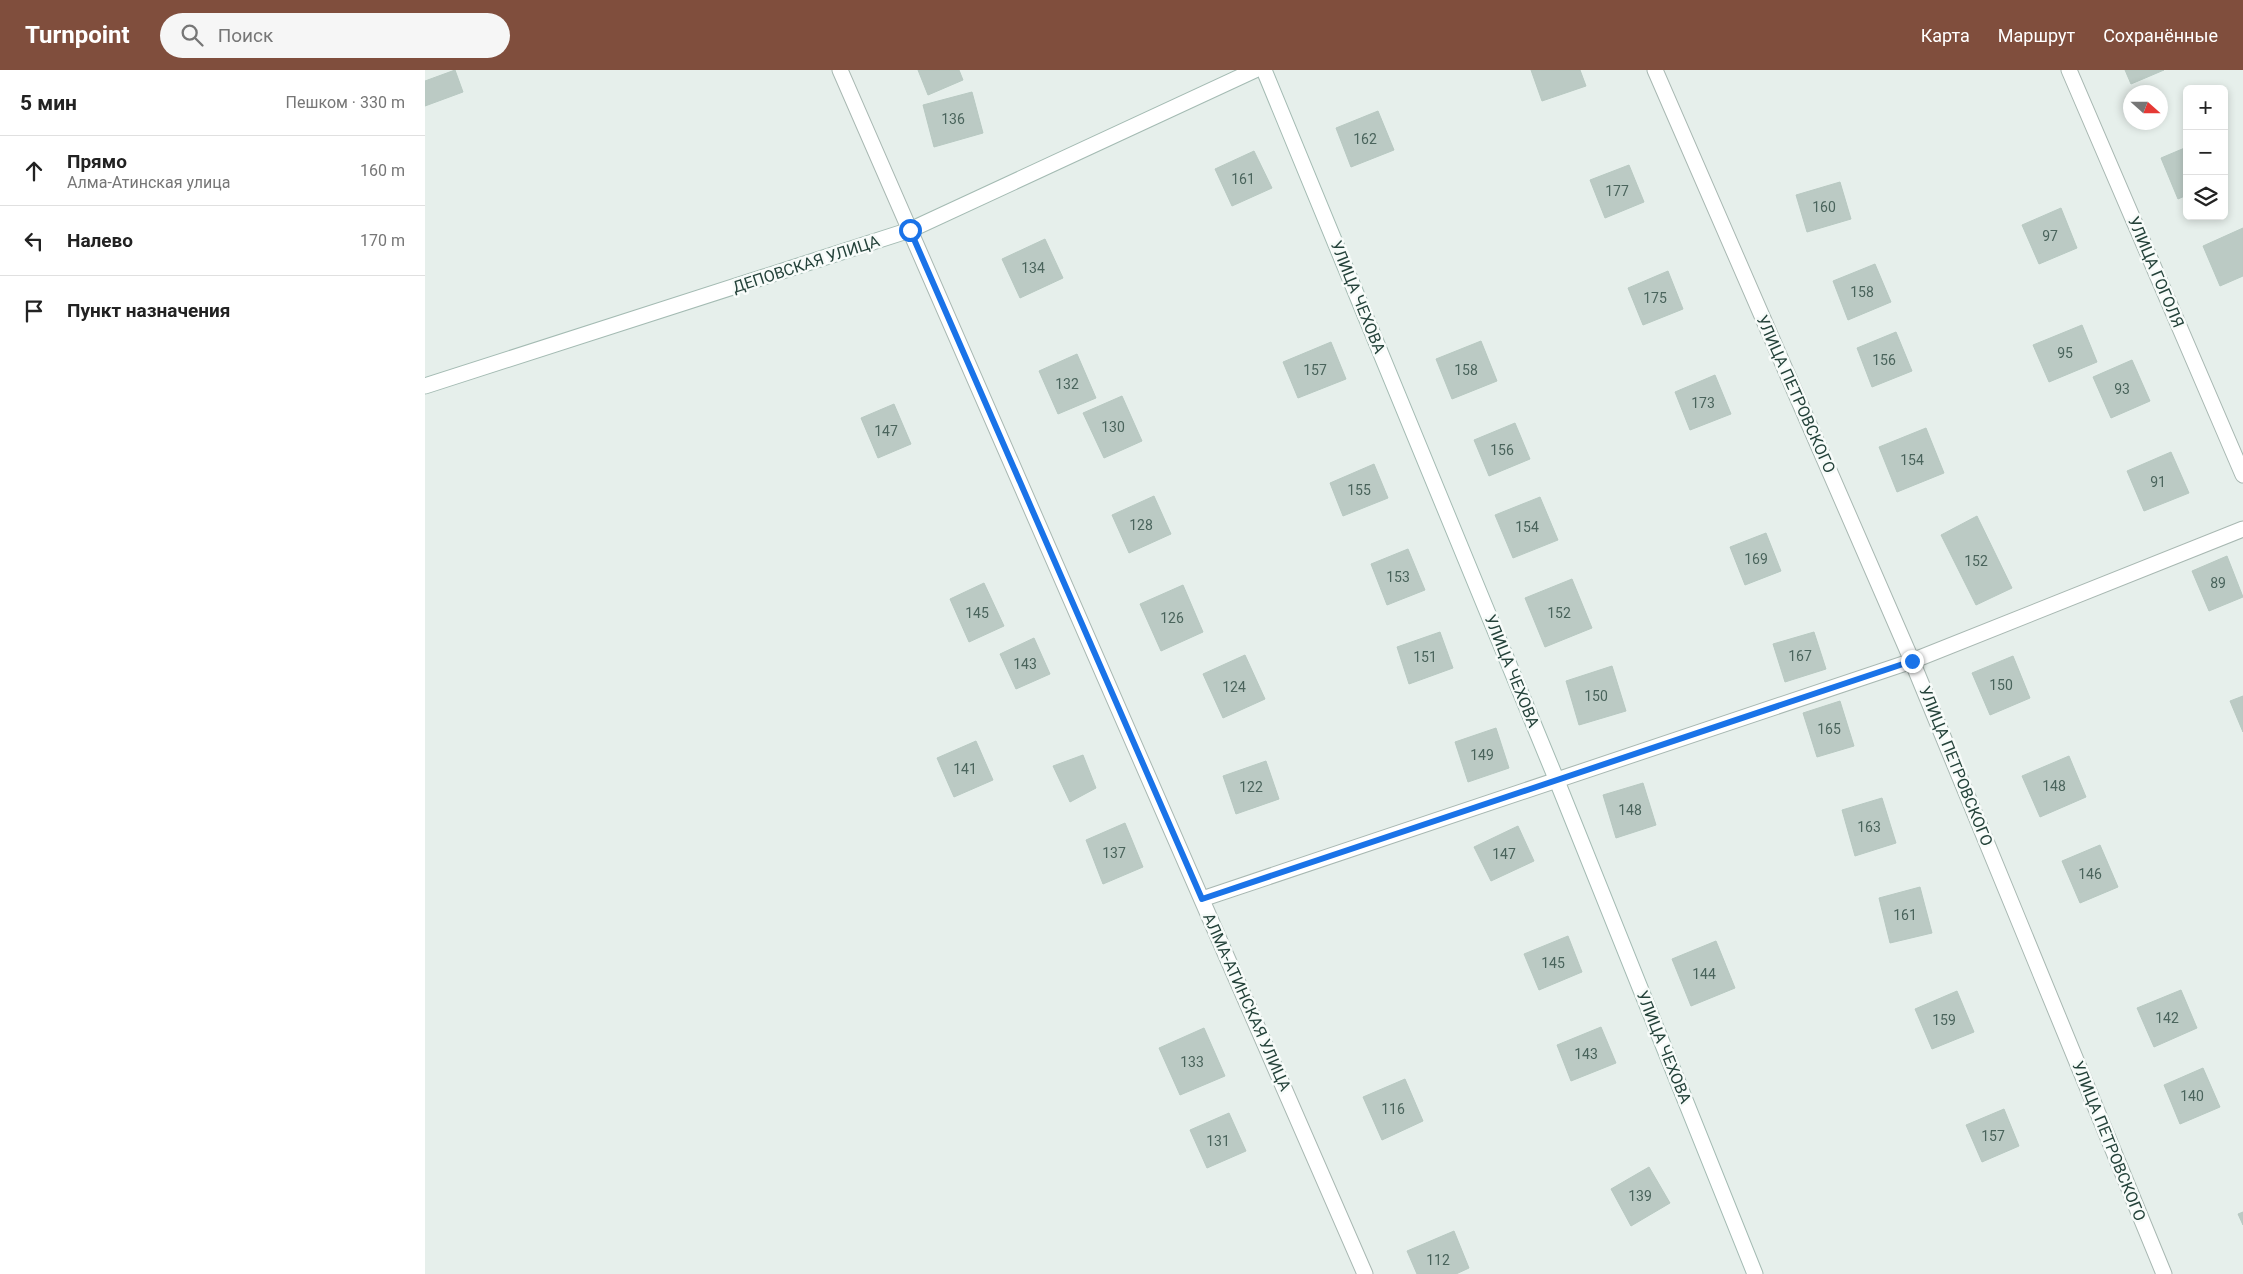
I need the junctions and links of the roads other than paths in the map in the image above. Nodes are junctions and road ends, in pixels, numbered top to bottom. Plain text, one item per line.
1 (840, 70) edge
2 (1255, 70) edge
3 (1264, 70) edge
4 (1655, 70) edge
5 (2069, 70) edge
6 (910, 230) junction
7 (425, 386) edge
8 (2243, 475) edge
9 (2243, 530) edge
10 (1912, 661) junction
11 (1557, 781) junction
12 (1202, 899) junction
13 (1365, 1274) edge
14 (1755, 1274) edge
15 (2164, 1274) edge

1 - 6 street, АЛМА-АТИНСКАЯ УЛИЦА
2 - 6 street, ДЕПОВСКАЯ УЛИЦА
3 - 11 street, УЛИЦА ЧЕХОВА
4 - 10 street, УЛИЦА ПЕТРОВСКОГО
5 - 8 street, УЛИЦА ГОГОЛЯ
6 - 7 street, ДЕПОВСКАЯ УЛИЦА
6 - 12 street, АЛМА-АТИНСКАЯ УЛИЦА
9 - 10 street
10 - 11 street
10 - 15 street, УЛИЦА ПЕТРОВСКОГО
11 - 12 street
11 - 14 street, УЛИЦА ЧЕХОВА
12 - 13 street, АЛМА-АТИНСКАЯ УЛИЦА

